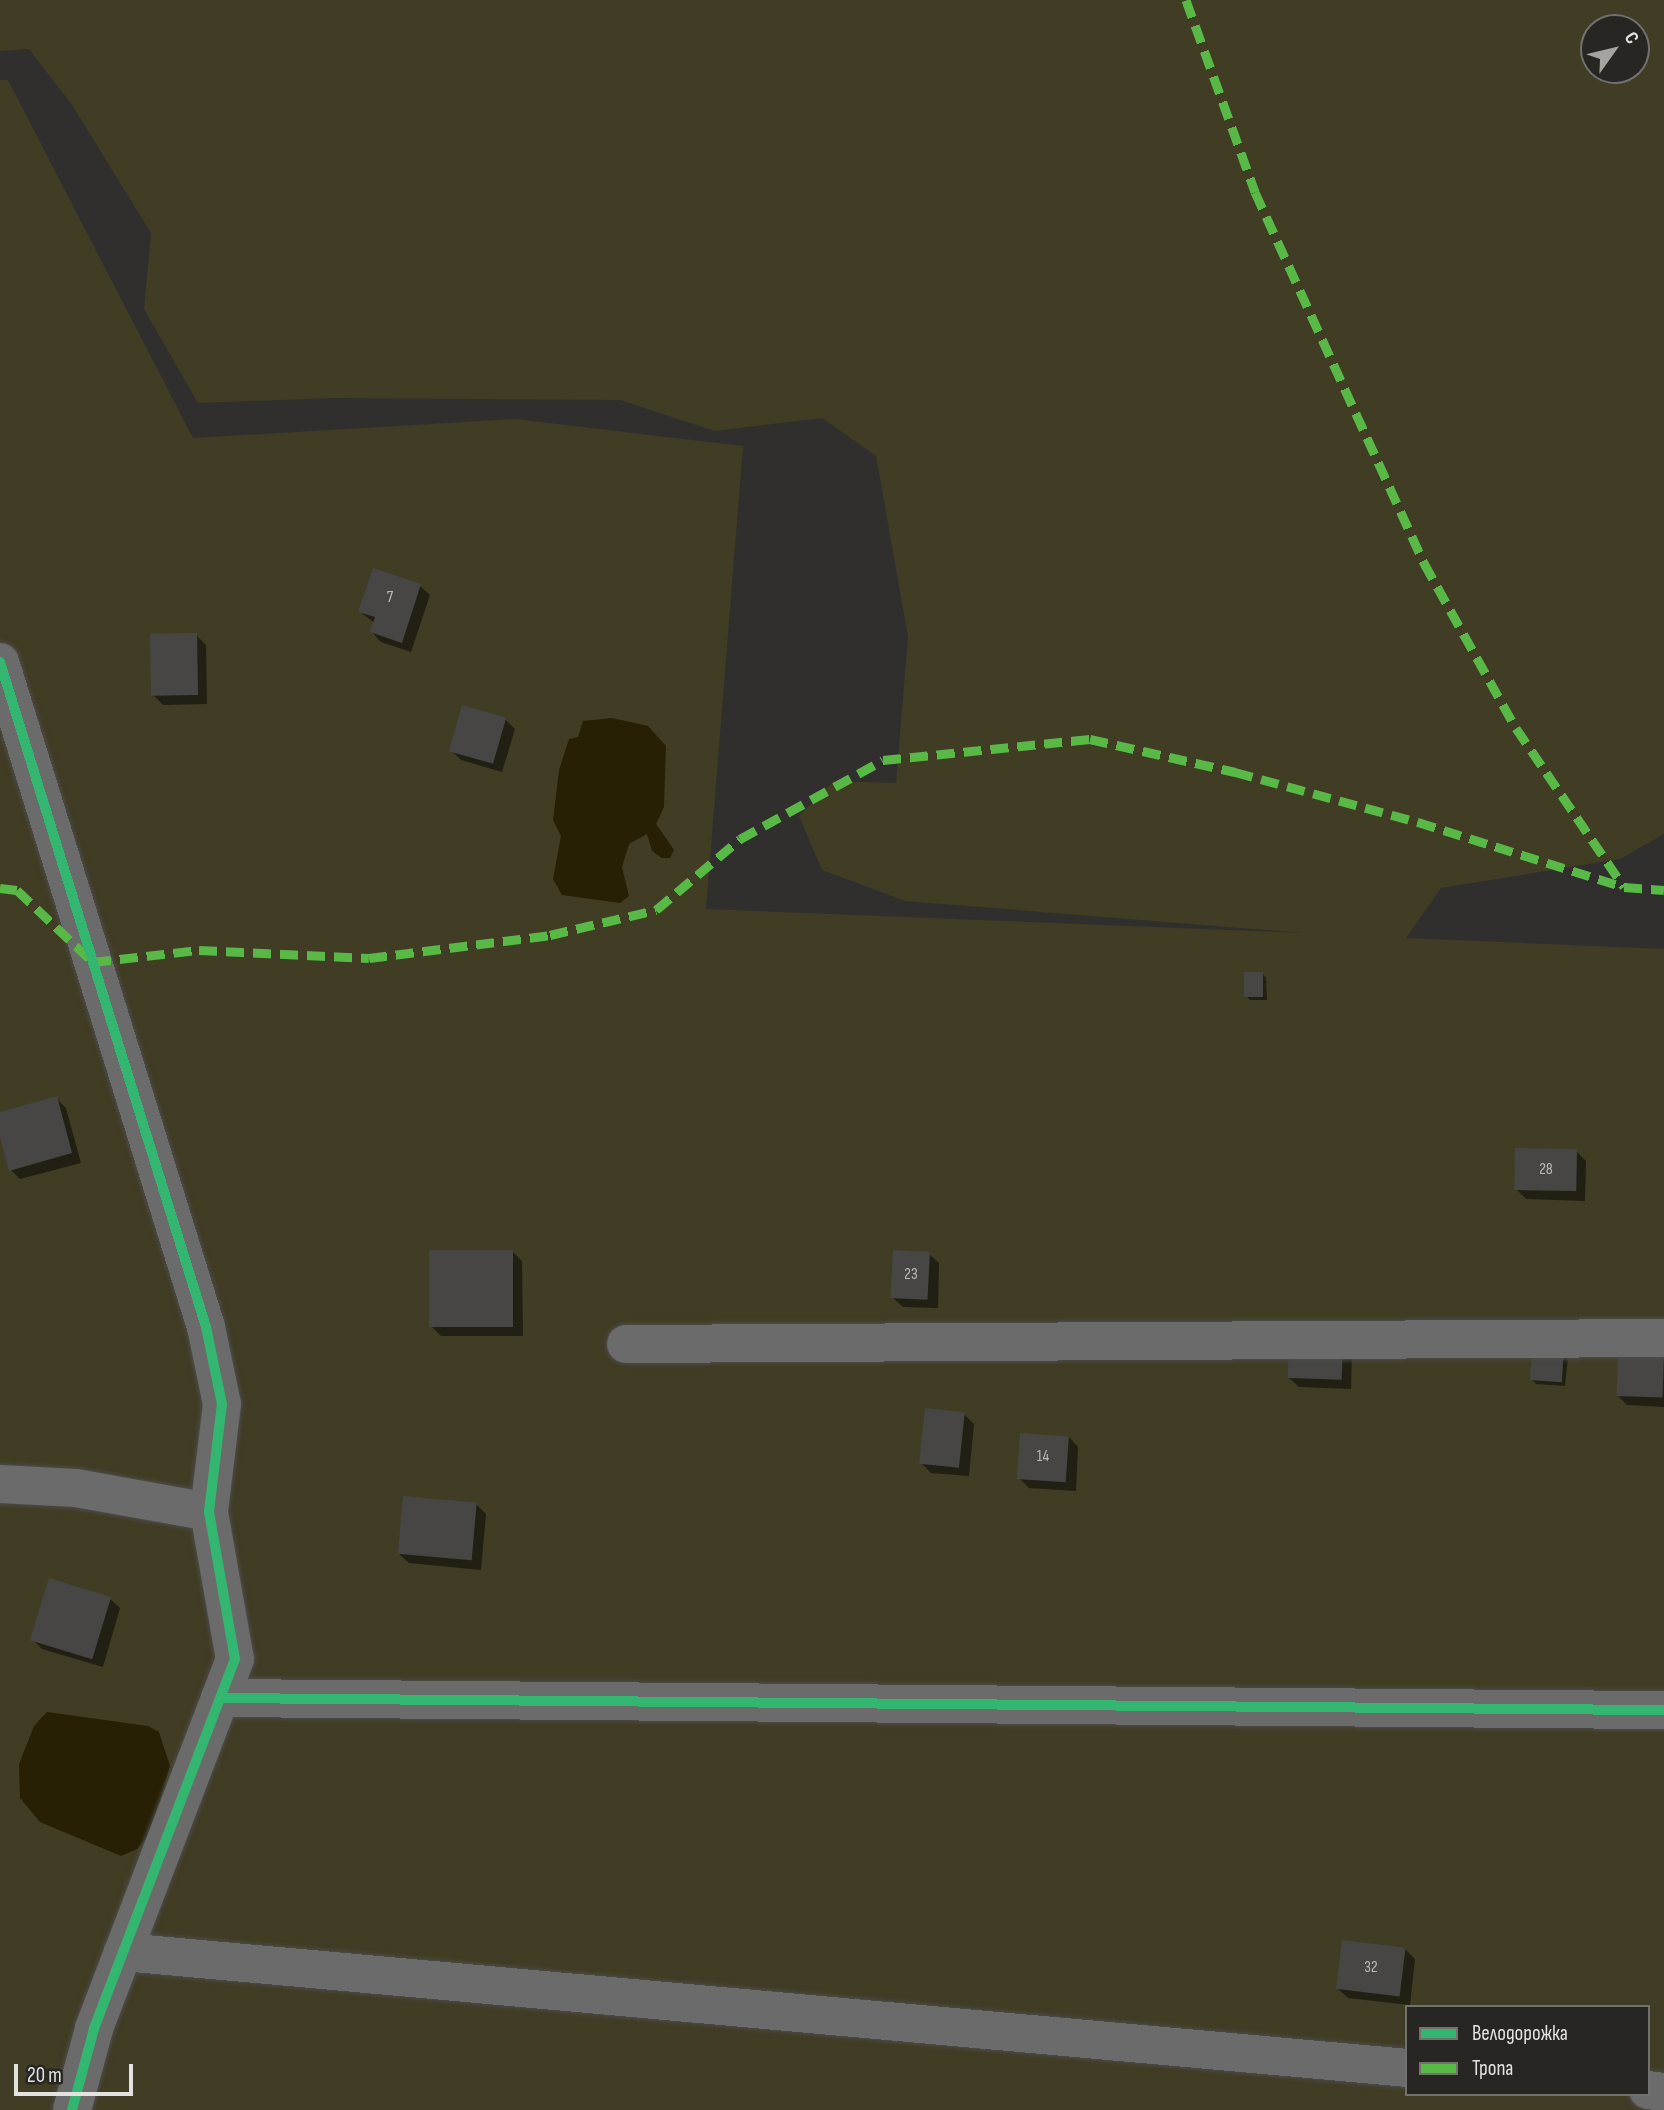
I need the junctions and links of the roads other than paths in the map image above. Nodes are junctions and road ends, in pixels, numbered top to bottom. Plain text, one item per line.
1 (0, 662) edge
2 (1664, 1338) edge
3 (626, 1344) dead end
4 (0, 1484) edge
5 (209, 1512) junction
6 (220, 1698) junction
7 (1664, 1710) edge
8 (123, 1952) junction
9 (1405, 2068) edge
10 (72, 2110) edge

1 - 5 street
2 - 3 street
4 - 5 street
5 - 6 street
6 - 7 street
6 - 8 street
8 - 9 street
8 - 10 street

